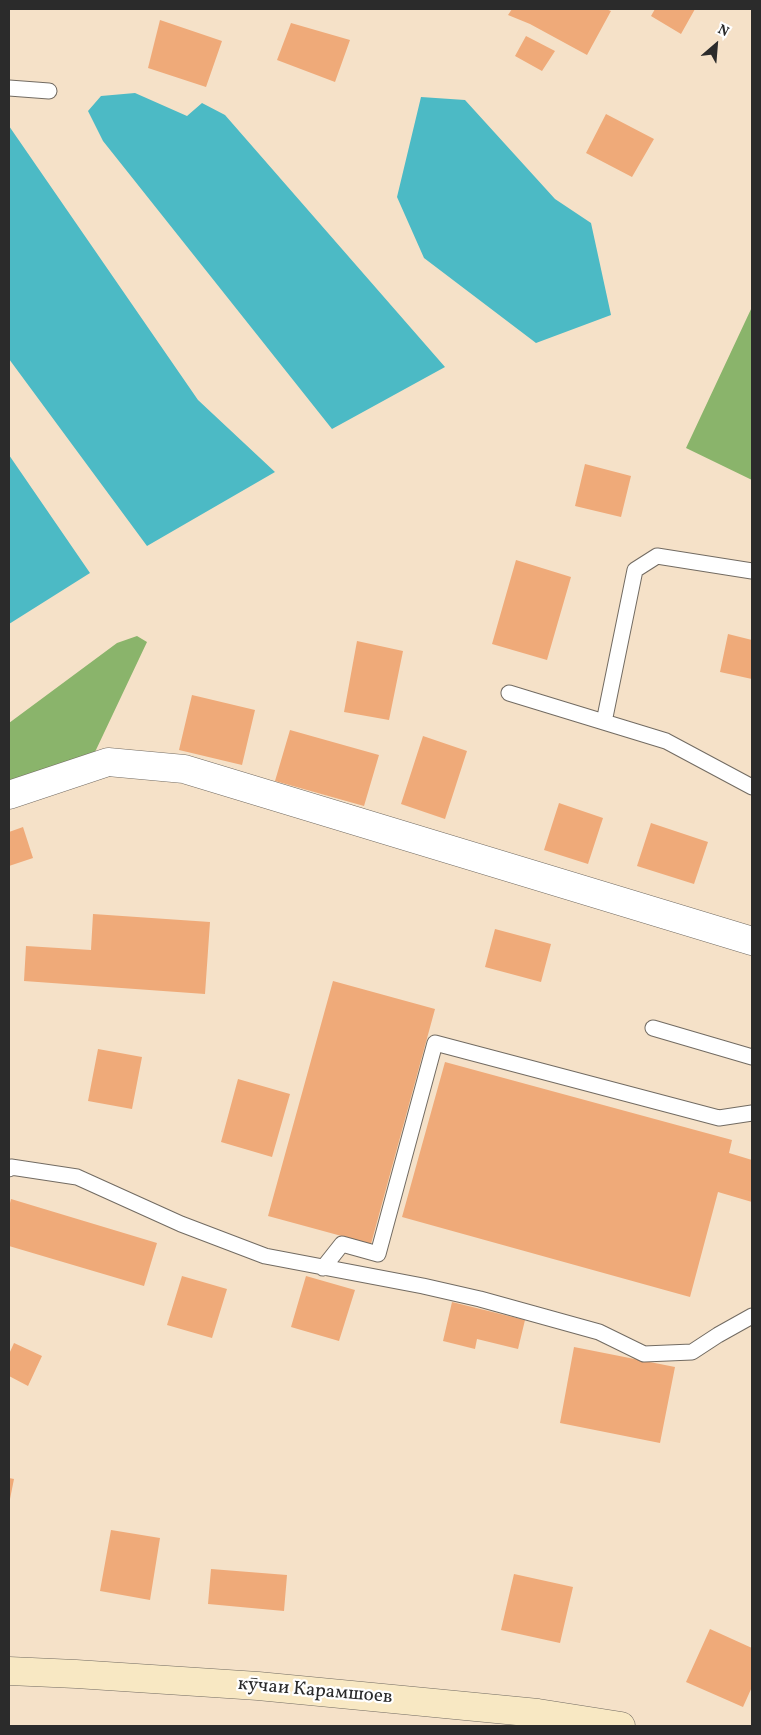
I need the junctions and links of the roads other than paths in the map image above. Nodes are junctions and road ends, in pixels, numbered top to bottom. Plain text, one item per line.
1 (9, 88) edge
2 (48, 91) dead end
3 (752, 571) edge
4 (509, 693) dead end
5 (604, 722) junction
6 (752, 787) edge
7 (9, 795) edge
8 (752, 940) edge
9 (653, 1028) dead end
10 (752, 1057) edge
11 (752, 1113) edge
12 (9, 1169) edge
13 (323, 1268) junction
14 (752, 1316) edge
15 (9, 1672) edge
16 (621, 1726) edge

1 - 2 lane
3 - 5 lane
4 - 5 lane
5 - 6 lane
7 - 8 street
9 - 10 lane
11 - 13 lane
12 - 13 lane
13 - 14 lane
15 - 16 main road, кӯчаи Карамшоев

